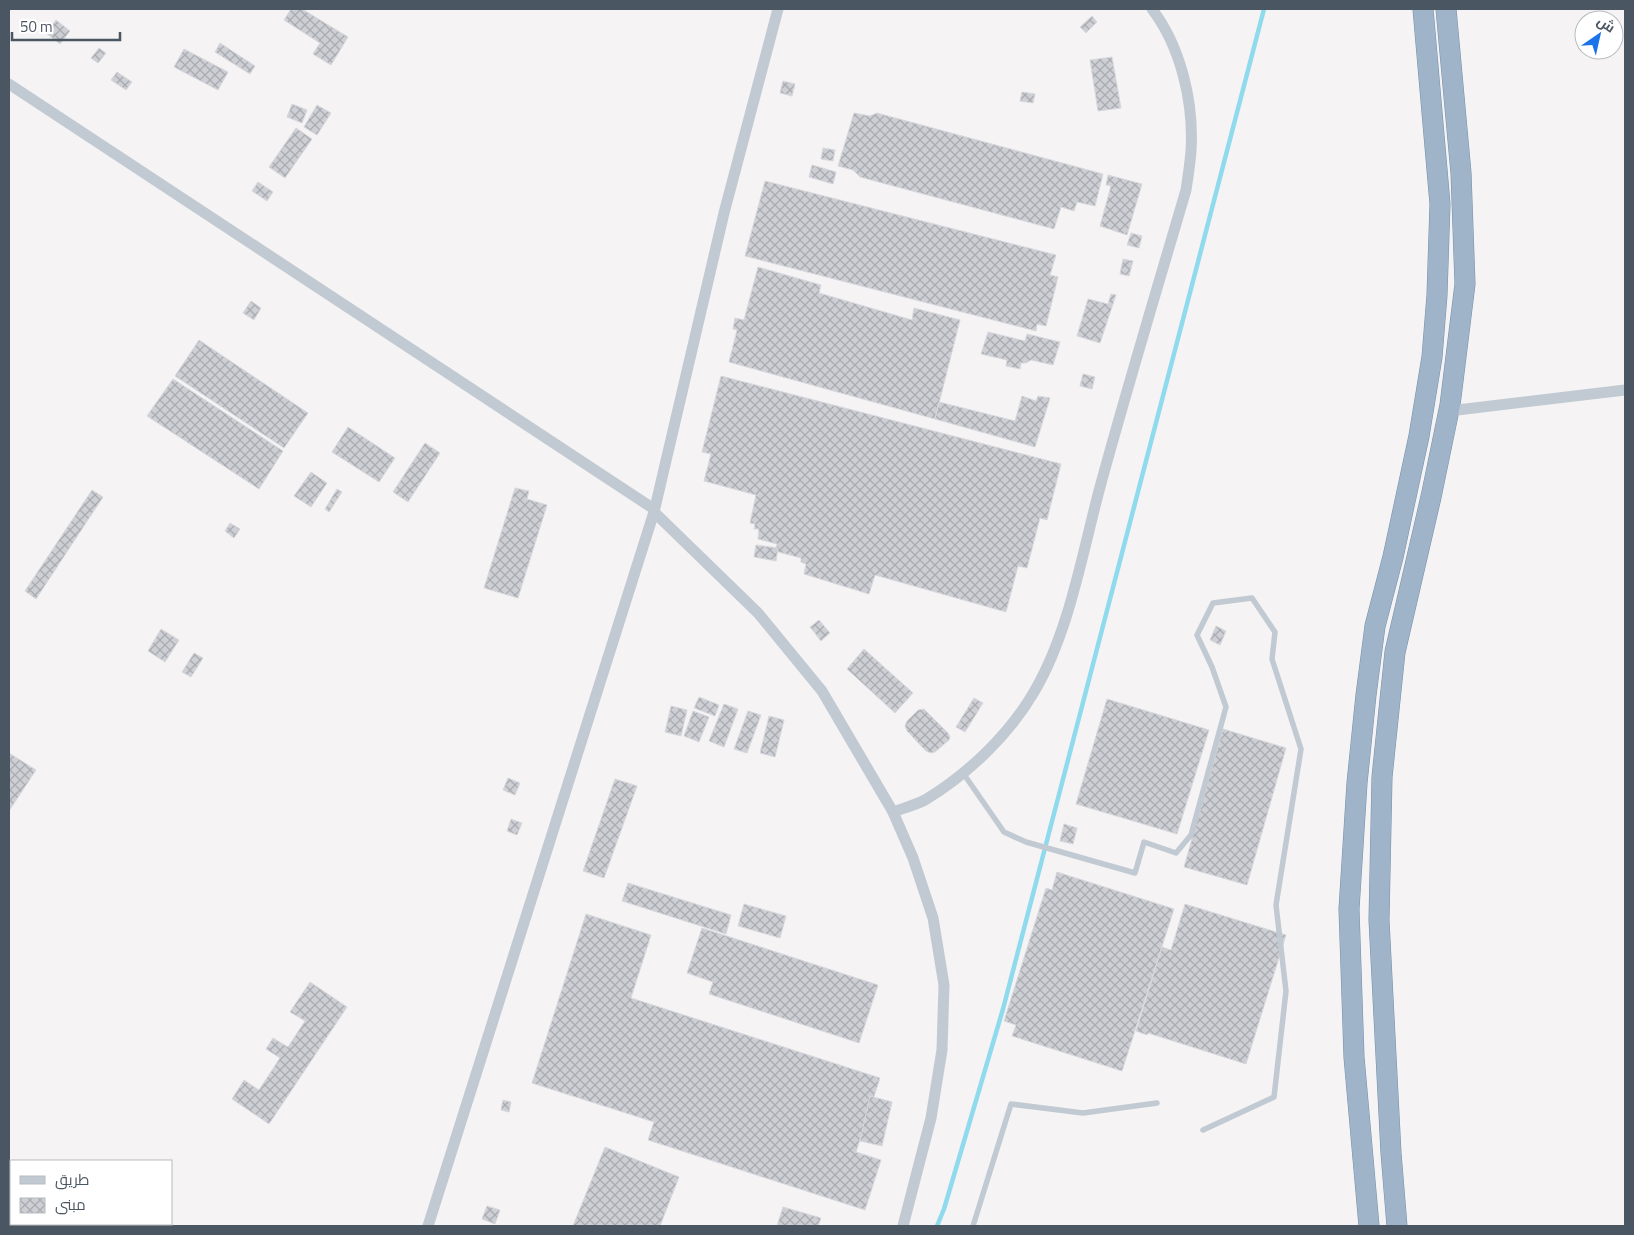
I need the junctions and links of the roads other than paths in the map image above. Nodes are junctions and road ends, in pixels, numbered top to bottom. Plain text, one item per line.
1 (778, 9) edge
2 (1152, 9) edge
3 (1423, 9) edge
4 (1446, 9) edge
5 (9, 84) edge
6 (1625, 390) edge
7 (1448, 411) junction
8 (654, 510) junction
9 (962, 774) junction
10 (893, 812) junction
11 (1156, 1103) dead end
12 (1203, 1130) dead end
13 (428, 1226) edge
14 (903, 1226) edge
15 (973, 1226) edge
16 (1369, 1226) edge
17 (1397, 1226) edge

1 - 8 street
2 - 9 street
3 - 16 highway
4 - 7 highway
5 - 8 street
6 - 7 street
7 - 17 highway
8 - 10 street
8 - 13 street
9 - 10 street
9 - 12 lane
10 - 14 street
11 - 15 lane

